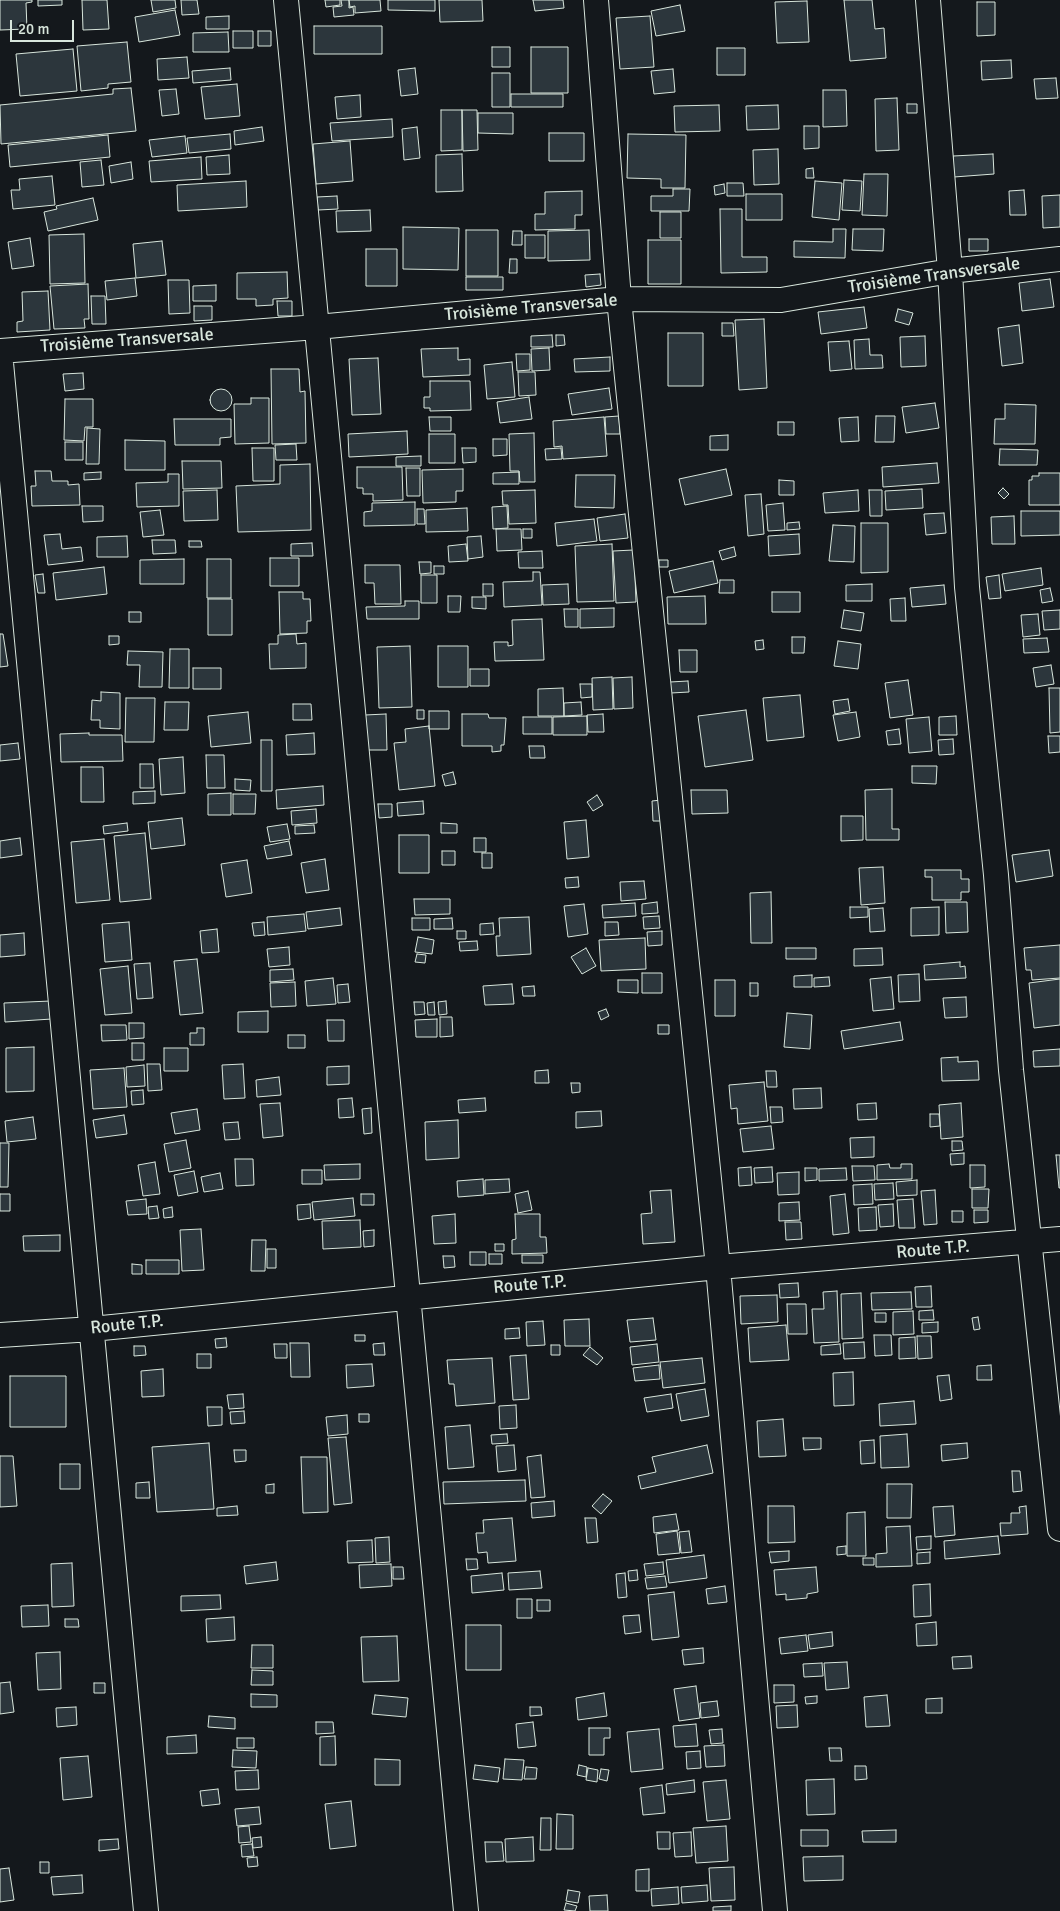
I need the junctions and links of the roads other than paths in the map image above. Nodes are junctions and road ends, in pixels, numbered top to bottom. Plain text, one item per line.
1 (286, 0) edge
2 (596, 0) edge
3 (928, 0) edge
4 (1060, 259) edge
5 (950, 271) junction
6 (619, 299) junction
7 (317, 327) junction
8 (0, 351) edge
9 (1060, 1239) edge
10 (1029, 1242) junction
11 (718, 1267) junction
12 (408, 1297) junction
13 (92, 1329) junction
14 (0, 1335) edge
15 (1060, 1529) edge
16 (146, 1911) edge
17 (466, 1911) edge
18 (774, 1911) edge

1 - 7 street
2 - 6 street
3 - 5 street
4 - 5 street, Troisième Transversale
5 - 6 street, Troisième Transversale
5 - 10 street
6 - 7 street, Troisième Transversale
6 - 11 street
7 - 8 street, Troisième Transversale
7 - 12 street
8 - 13 street
9 - 10 street, Route T.P.
10 - 11 street, Route T.P.
10 - 15 street
11 - 12 street, Route T.P.
11 - 18 street
12 - 13 street, Route T.P.
12 - 17 street
13 - 14 street, Route T.P.
13 - 16 street

